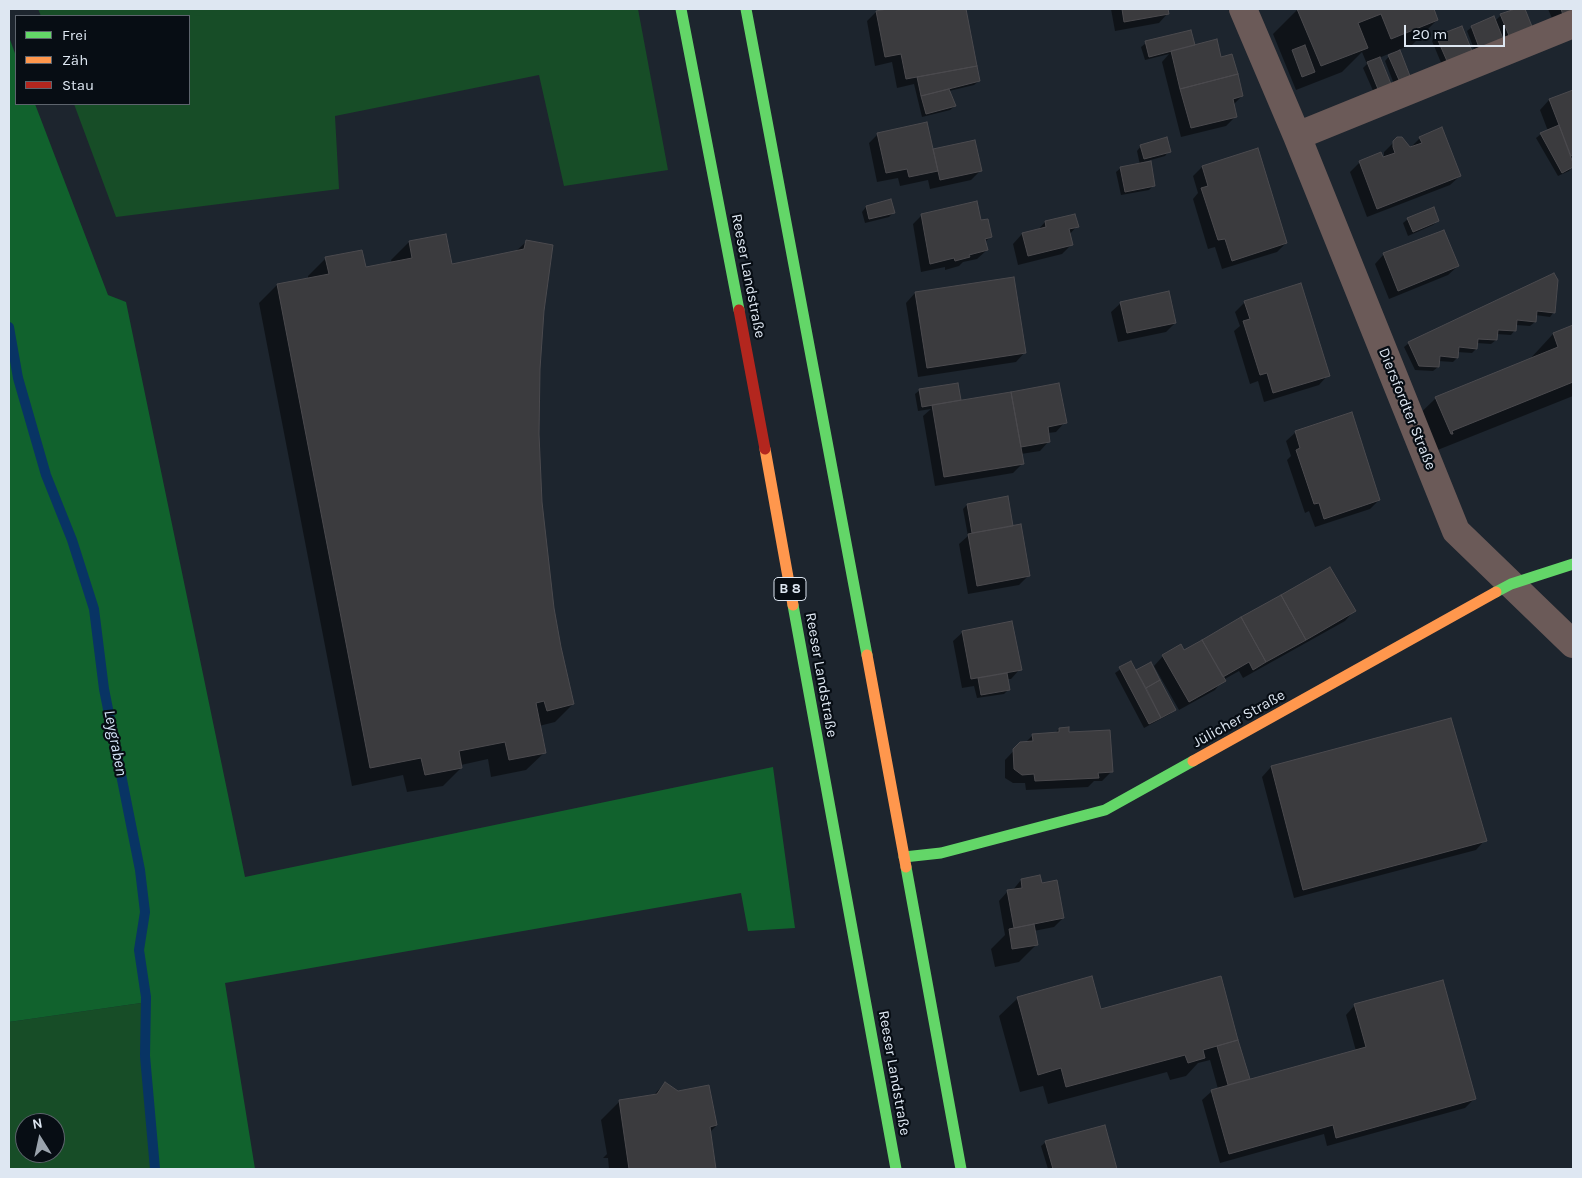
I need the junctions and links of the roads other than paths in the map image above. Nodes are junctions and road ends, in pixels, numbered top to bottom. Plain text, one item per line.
1 (681, 9) edge
2 (746, 9) edge
3 (1243, 9) edge
4 (1573, 24) edge
5 (1297, 136) junction
6 (1573, 564) edge
7 (1512, 584) junction
8 (1573, 644) edge
9 (904, 857) junction
10 (896, 1169) edge
11 (961, 1169) edge

1 - 10 main road, Reeser Landstraße / B 8
2 - 9 main road
3 - 5 street, Diersfordter Straße
4 - 5 street
5 - 7 street, Diersfordter Straße
6 - 7 main road, Jülicher Straße
7 - 8 street, Diersfordter Straße
7 - 9 main road, Jülicher Straße
9 - 11 main road

